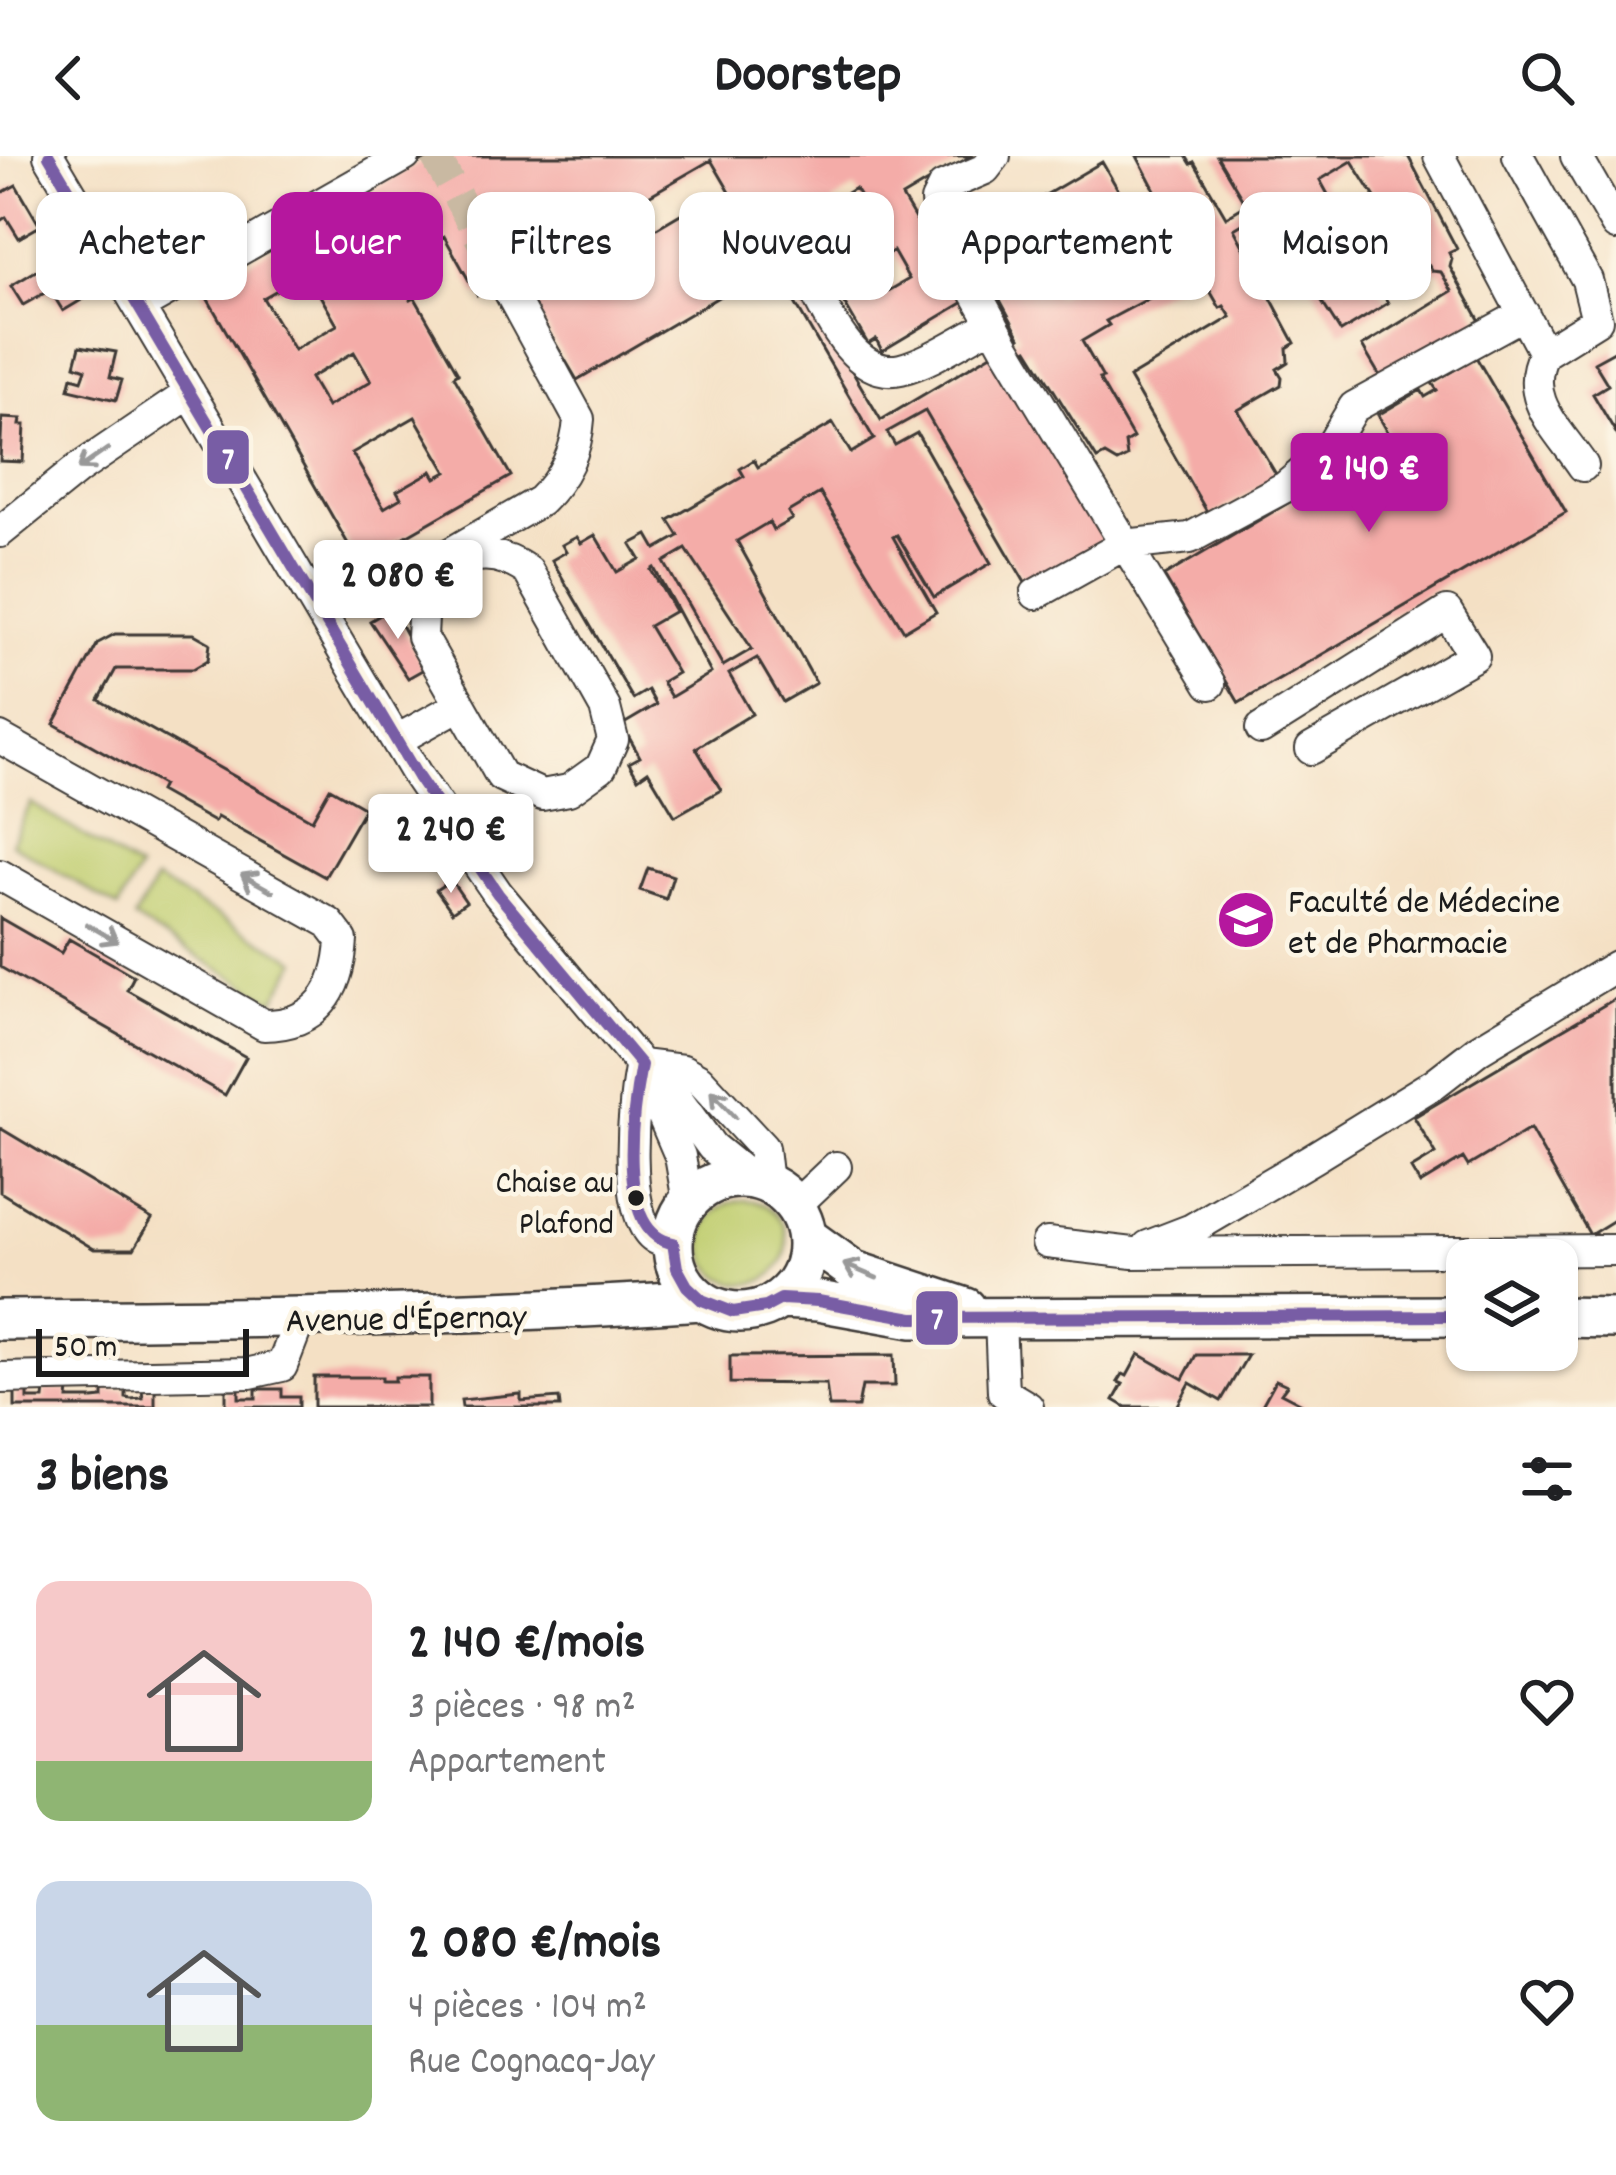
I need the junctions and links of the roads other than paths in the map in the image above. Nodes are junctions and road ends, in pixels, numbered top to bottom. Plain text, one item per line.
1 (49, 156) edge
2 (405, 156) edge
3 (995, 156) edge
4 (1439, 156) edge
5 (1518, 156) edge
6 (1576, 156) edge
7 (1616, 225) edge
8 (514, 300) tunnel mouth
9 (822, 300) edge
10 (139, 307) junction
11 (1523, 314) junction
12 (1607, 314) edge
13 (993, 324) junction
14 (1544, 353) junction
15 (190, 393) junction
16 (1583, 466) dead end
17 (0, 532) edge
18 (1124, 544) junction
19 (436, 565) junction
20 (1036, 594) dead end
21 (379, 595) dead end
22 (1210, 684) dead end
23 (460, 705) junction
24 (1261, 728) dead end
25 (0, 738) edge
26 (397, 740) junction
27 (1311, 749) dead end
28 (0, 875) edge
29 (1616, 967) edge
30 (641, 1065) junction
31 (836, 1167) dead end
32 (780, 1201) junction
33 (688, 1202) junction
34 (1047, 1243) dead end
35 (673, 1246) junction
36 (1616, 1250) edge
37 (1133, 1252) junction
38 (781, 1299) junction
39 (701, 1300) junction
40 (595, 1308) junction
41 (1446, 1316) edge
42 (1578, 1317) edge
43 (1000, 1318) junction
44 (1616, 1318) edge
45 (299, 1319) junction
46 (0, 1320) edge
47 (0, 1378) edge
48 (1012, 1402) edge

1 - 10 street
2 - 10 street
3 - 13 street
4 - 11 street
5 - 12 street
6 - 7 street
8 - 19 street
9 - 13 street
10 - 15 street
11 - 14 street
11 - 18 street
12 - 14 street
13 - 18 street
14 - 16 street
15 -> 17 street
15 - 26 street
18 - 20 street
18 - 22 street
19 - 21 street
19 - 23 street
19 - 23 street
23 - 26 street
24 - 27 street
28 -> 25 street
26 - 30 street
29 - 37 street
32 -> 30 street
30 - 33 street
30 - 35 street
31 - 32 street
32 - 33 main road
32 - 38 main road
43 -> 32 main road
33 - 35 main road
34 - 37 street
35 - 39 main road
35 - 40 main road
36 - 37 street
38 - 39 main road
38 - 43 main road
39 - 40 main road, Avenue d'Épernay
40 - 45 main road, Avenue d'Épernay
41 - 43 main road
42 - 44 main road
43 - 48 street
45 - 46 main road, Avenue d'Épernay
45 - 47 street

